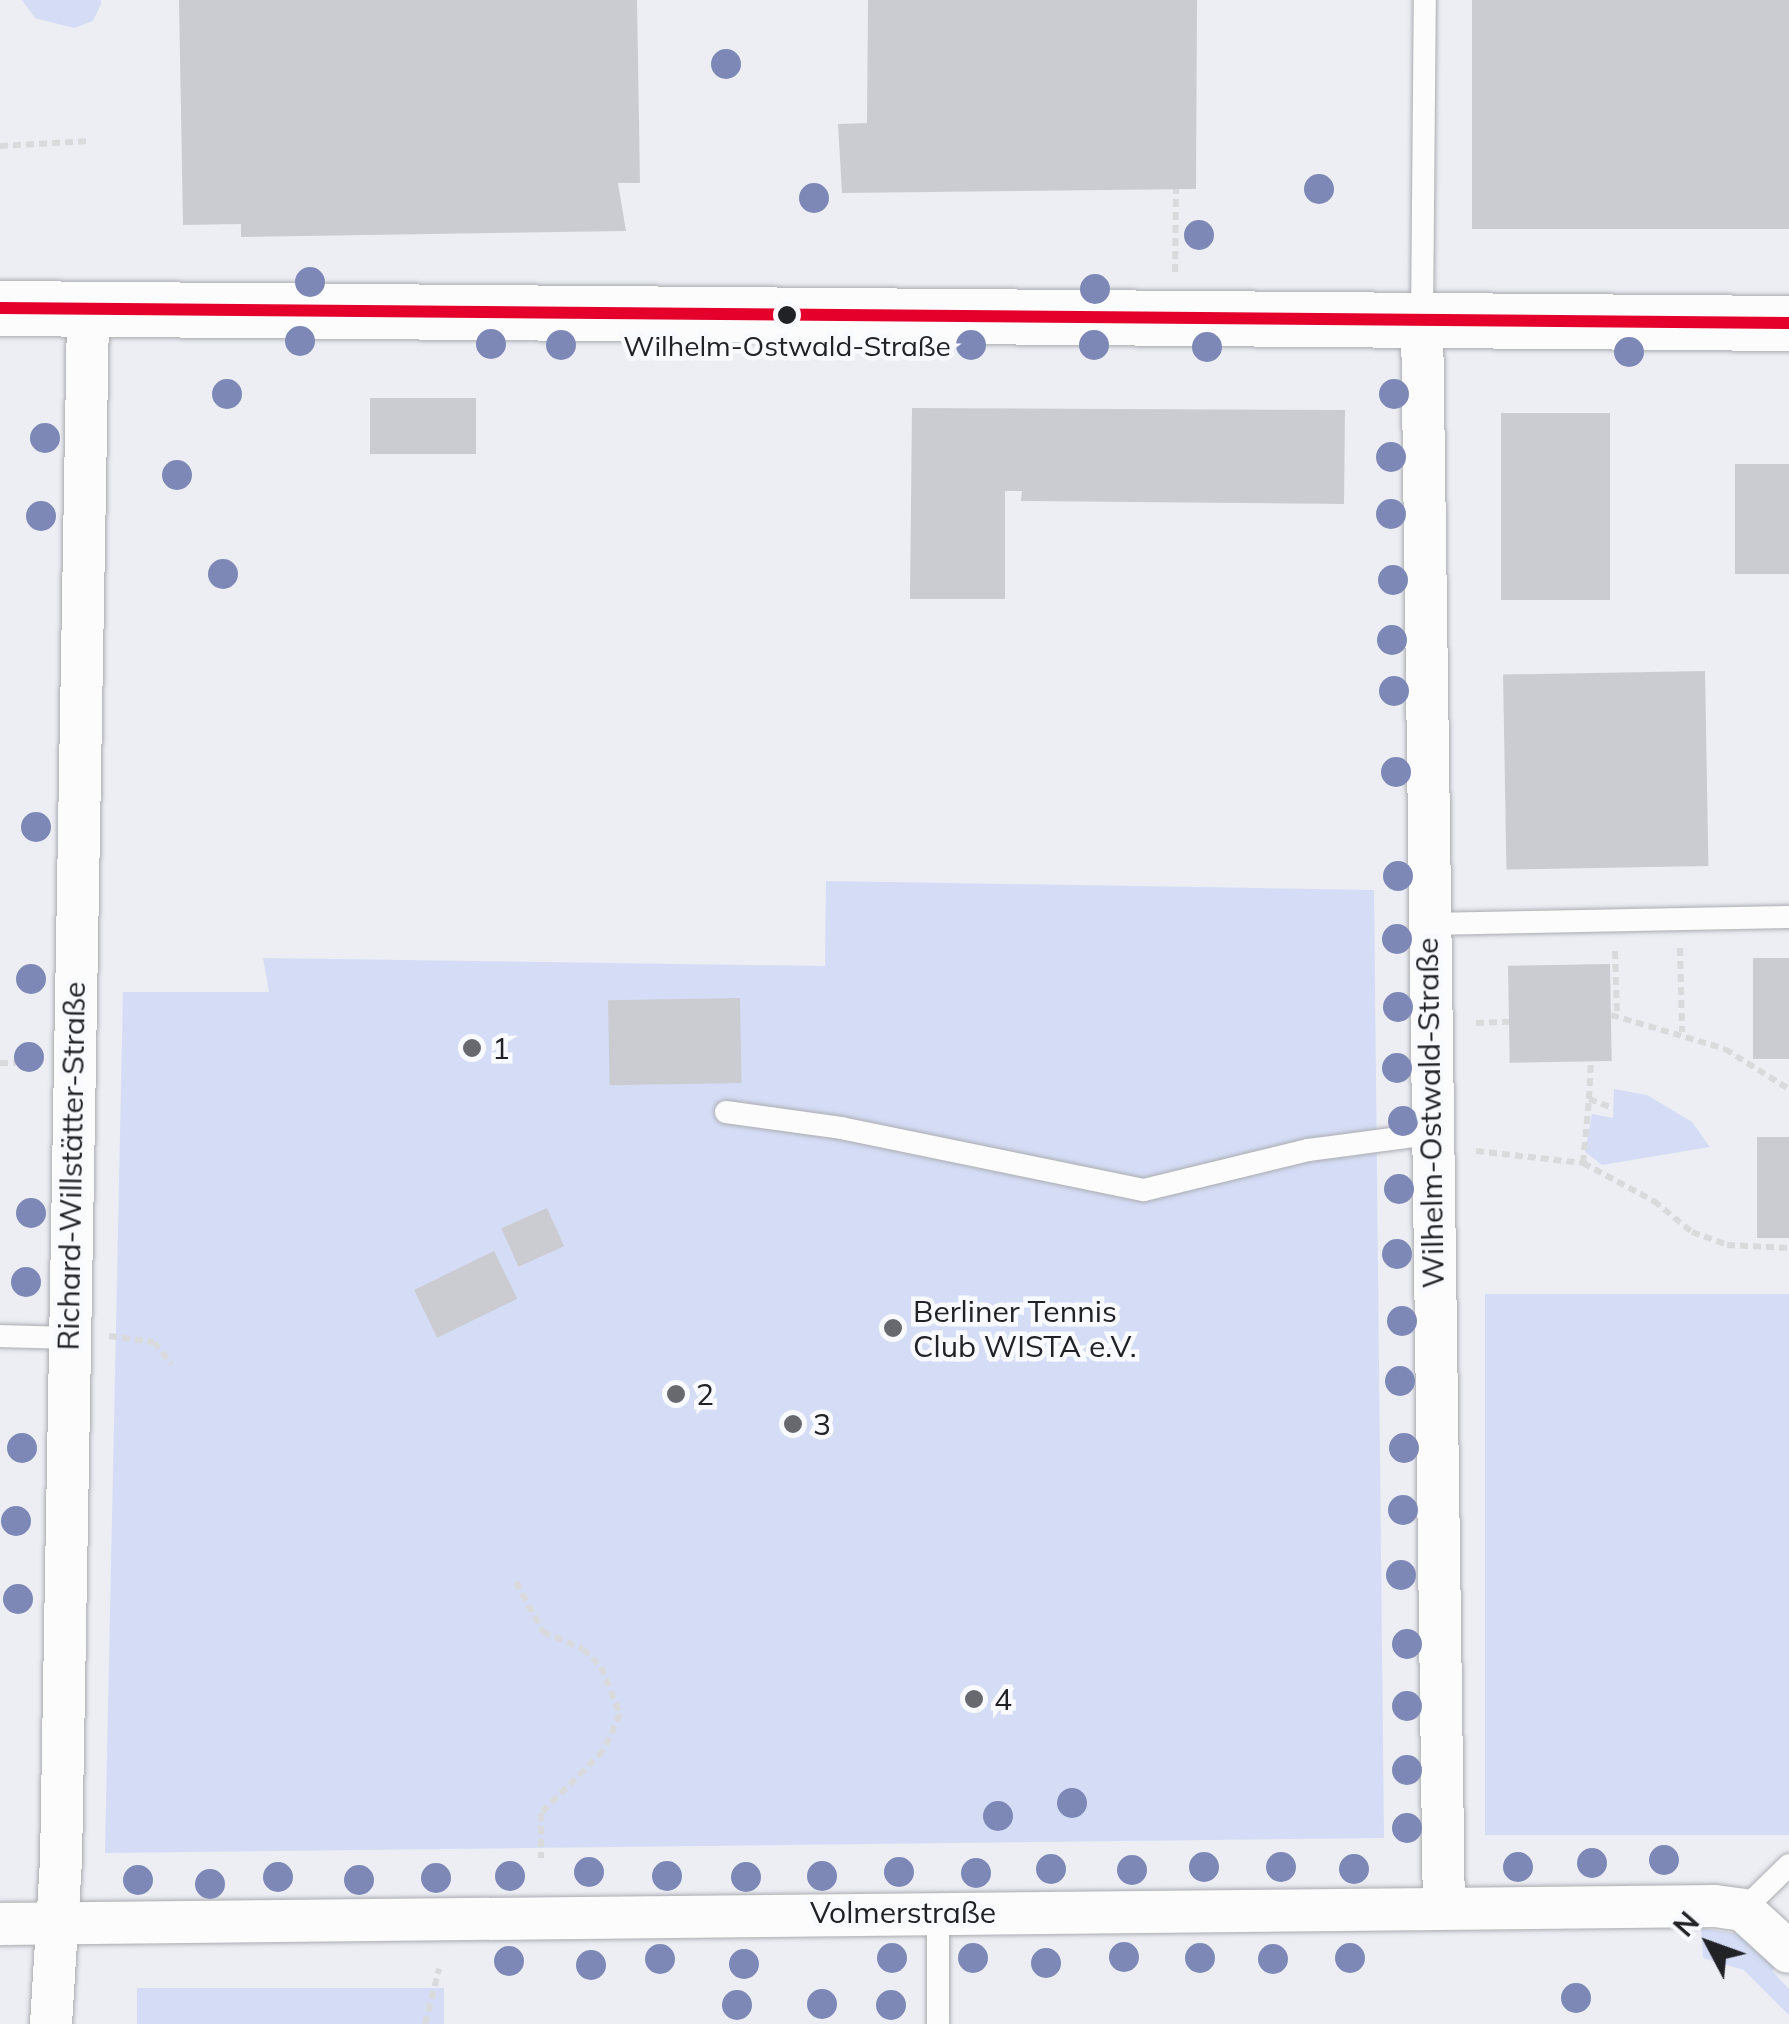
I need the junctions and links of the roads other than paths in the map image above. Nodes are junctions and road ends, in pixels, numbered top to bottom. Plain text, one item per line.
1 (1425, 0) edge
2 (0, 308) edge
3 (88, 308) junction
4 (1422, 320) junction
5 (1789, 324) edge
6 (1789, 917) edge
7 (1426, 924) junction
8 (726, 1112) dead end
9 (1430, 1134) junction
10 (0, 1336) edge
11 (68, 1338) junction
12 (1789, 1865) edge
13 (1444, 1906) junction
14 (1742, 1910) junction
15 (938, 1912) junction
16 (56, 1920) junction
17 (0, 1924) edge
18 (1789, 1952) edge
19 (51, 2024) edge
20 (938, 2024) edge

1 - 4 lane
2 - 3 street
3 - 4 street
3 - 11 street, Richard-Willstätter-Straße
4 - 5 street
4 - 7 street, Wilhelm-Ostwald-Straße
6 - 7 lane
7 - 9 street, Wilhelm-Ostwald-Straße
8 - 9 lane
9 - 13 street, Wilhelm-Ostwald-Straße
10 - 11 lane
11 - 16 street, Richard-Willstätter-Straße
12 - 14 lane
13 - 14 street, Volmerstraße
13 - 15 street, Volmerstraße
14 - 18 street
15 - 16 street, Volmerstraße
15 - 20 lane
16 - 17 street, Volmerstraße
16 - 19 street, Richard-Willstätter-Straße

